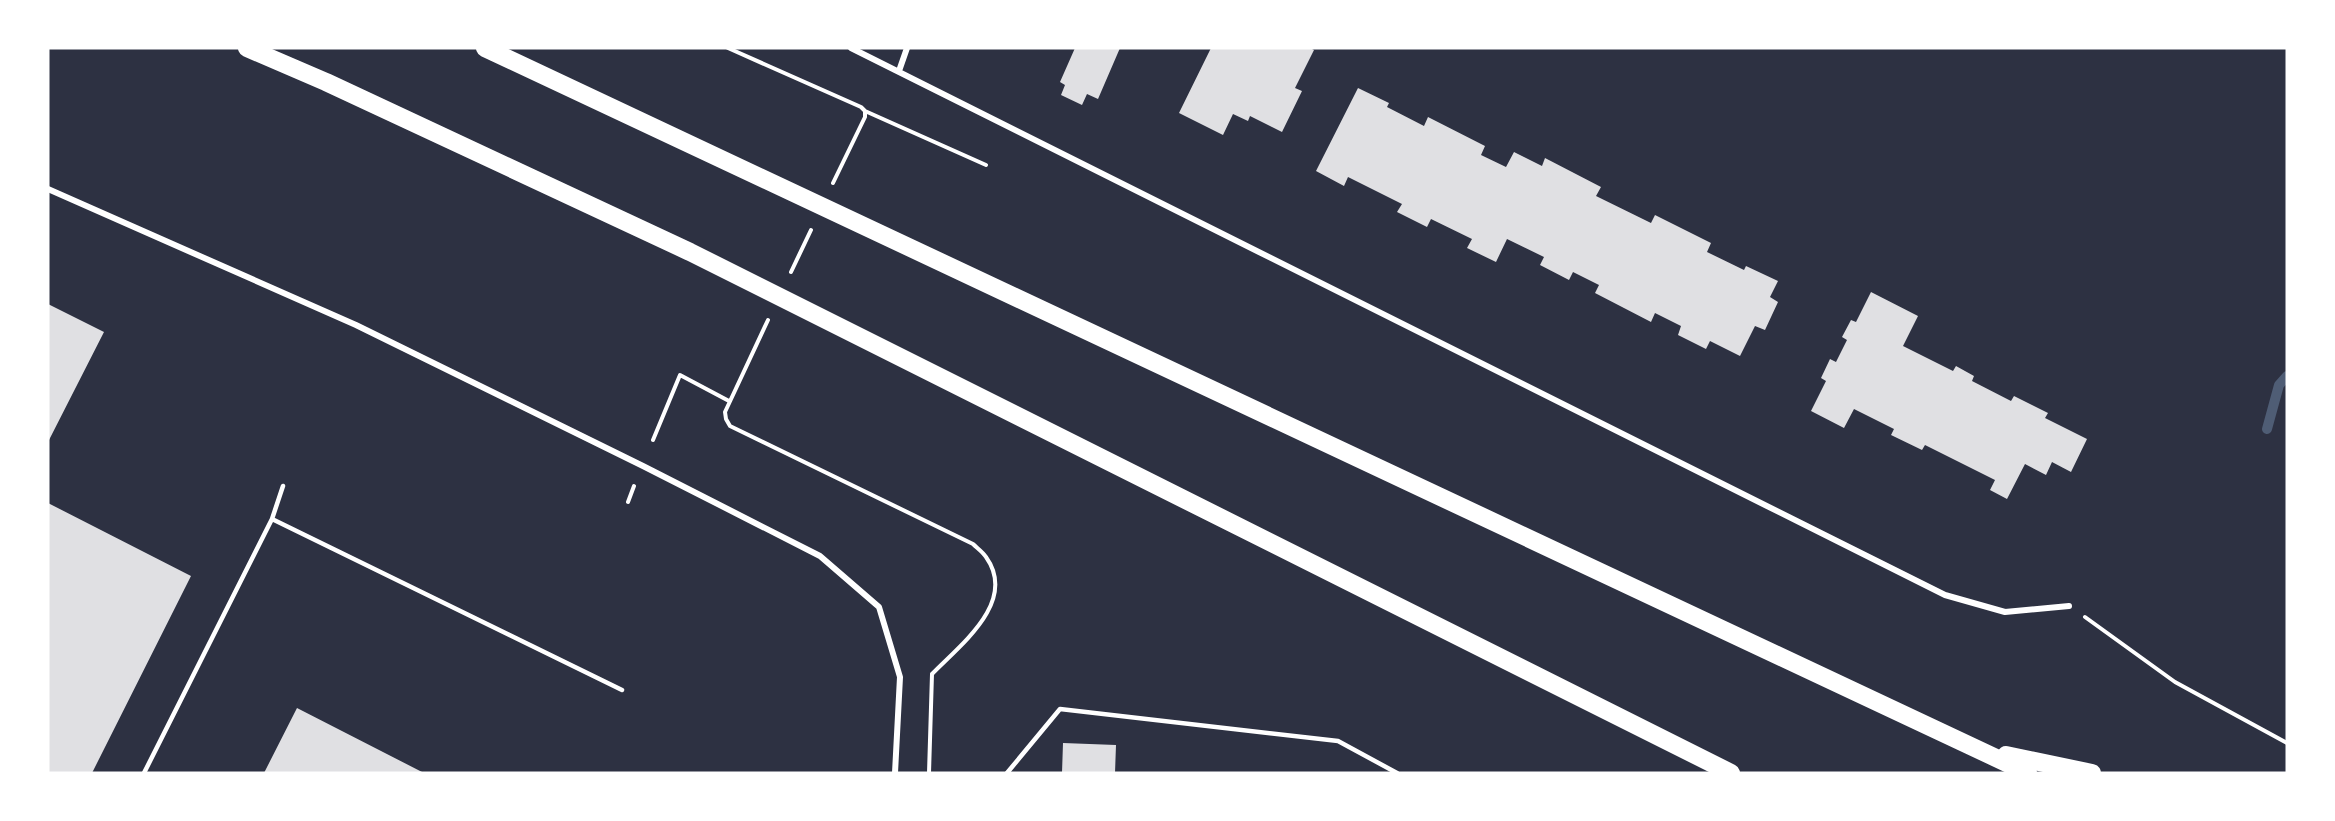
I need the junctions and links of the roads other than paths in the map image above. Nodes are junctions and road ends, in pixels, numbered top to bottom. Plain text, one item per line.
1 (247, 48) edge
2 (485, 48) edge
3 (850, 48) edge
4 (907, 48) edge
5 (899, 71) junction
6 (48, 189) edge
7 (283, 486) dead end
8 (272, 519) junction
9 (2069, 606) road end
10 (622, 690) dead end
11 (1979, 750) junction
12 (144, 773) edge
13 (895, 773) edge
14 (1007, 773) edge
15 (1397, 773) edge
16 (1731, 773) edge
17 (2028, 773) edge
18 (2092, 773) edge

1 - 16 highway
2 - 11 highway
3 - 5 street
4 - 5 street
5 - 9 street
6 - 13 street
7 - 8 lane
8 - 10 lane
8 - 12 lane
11 - 17 highway
11 - 18 highway
14 - 15 lane

